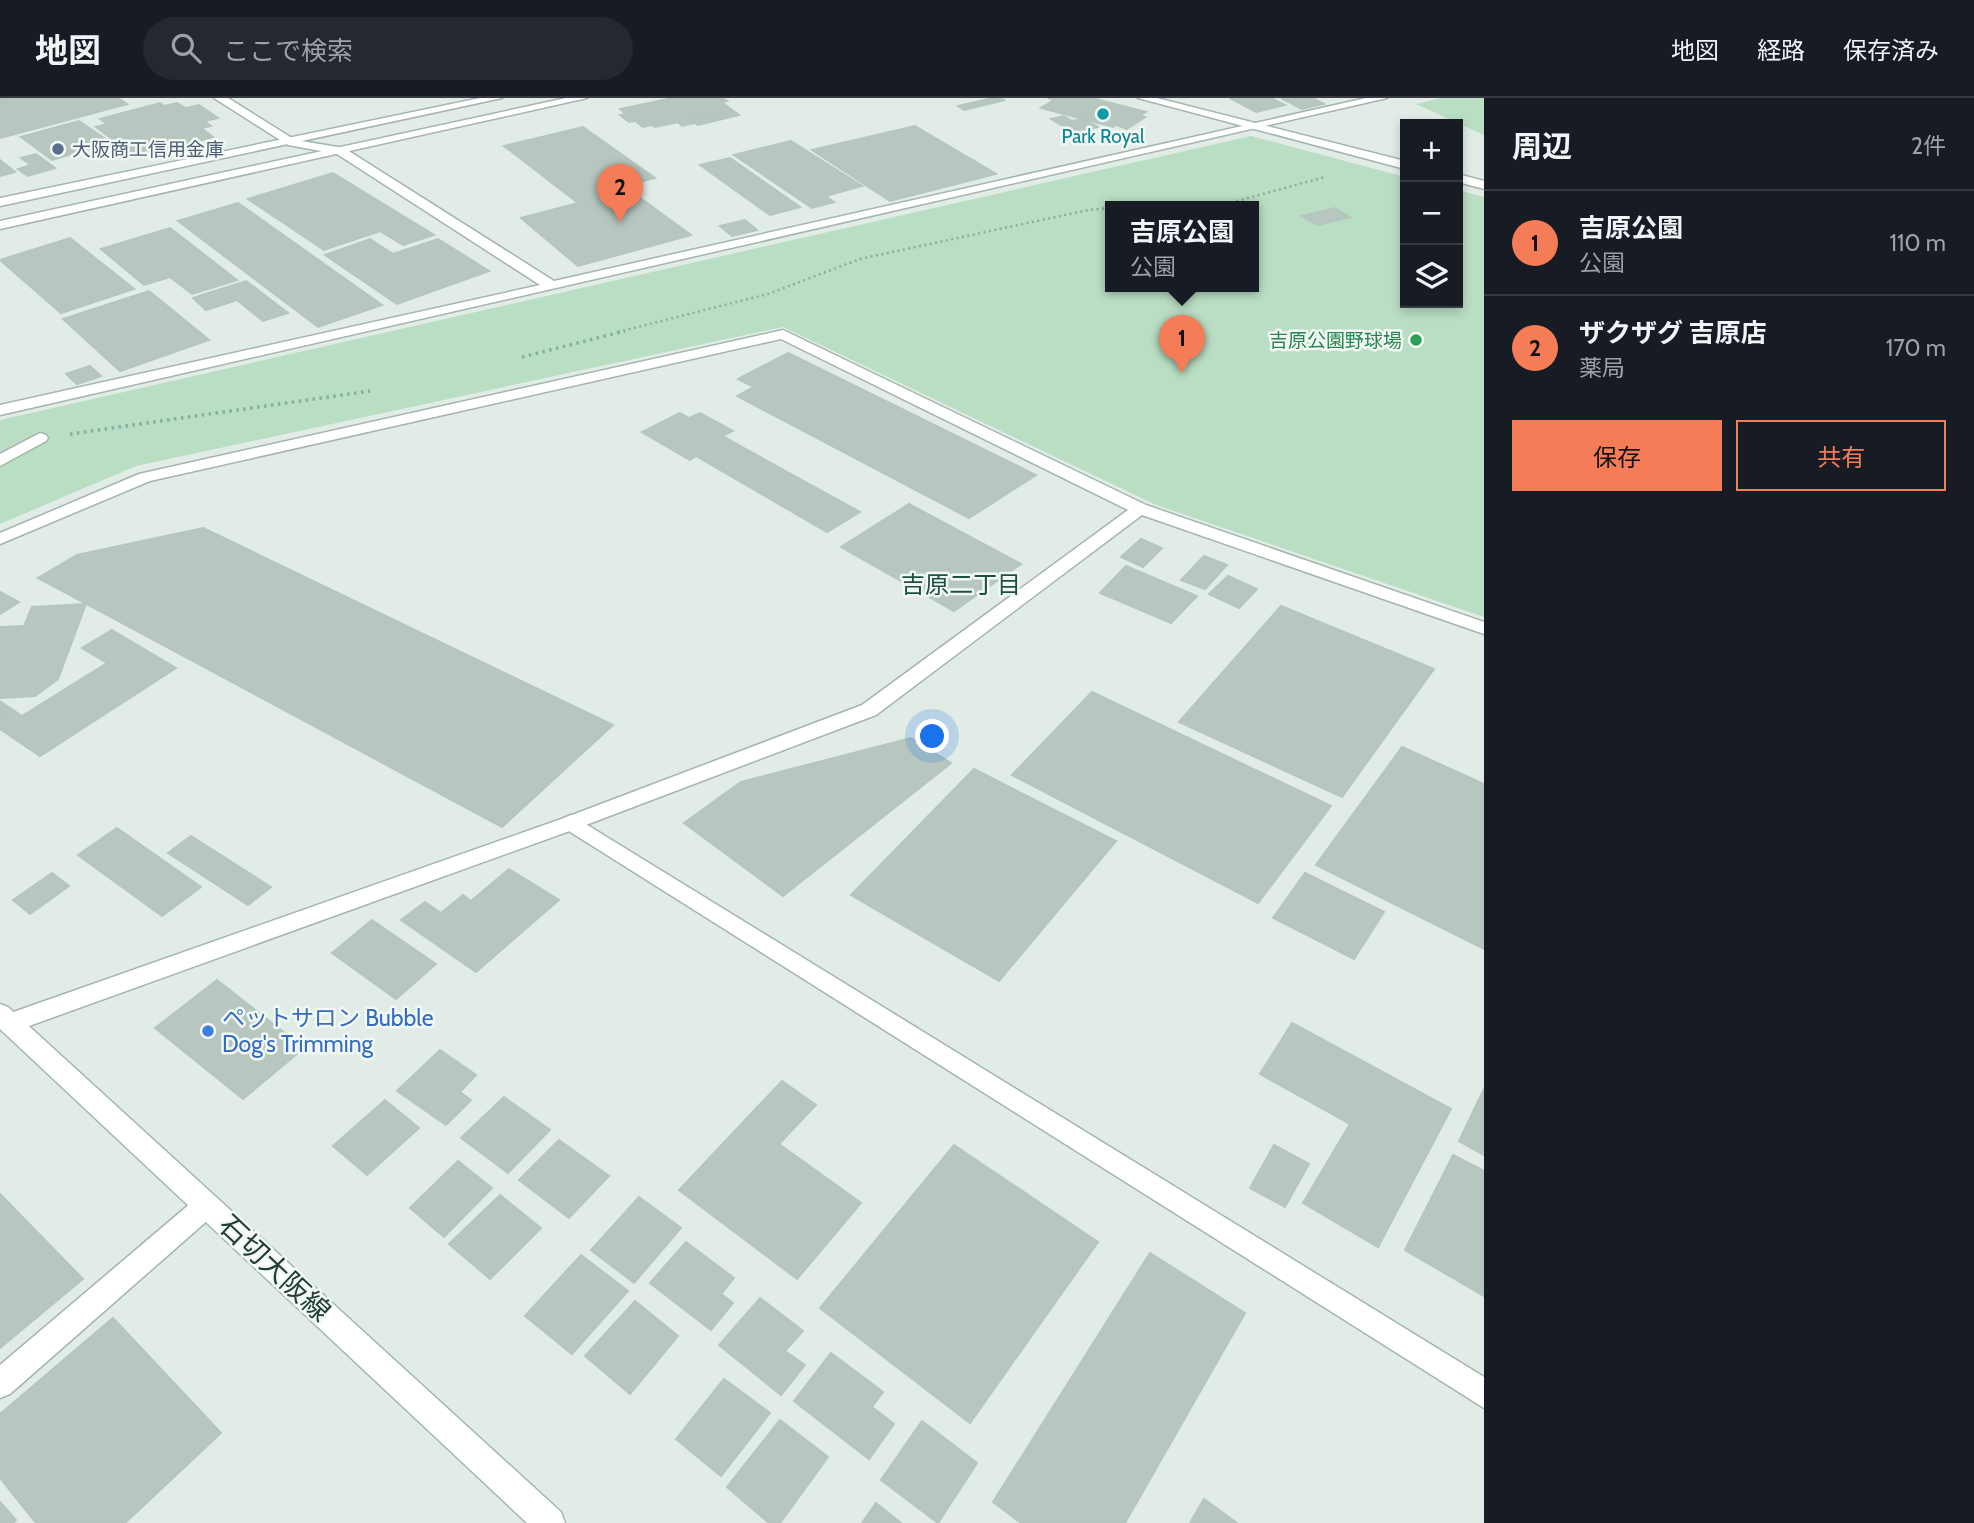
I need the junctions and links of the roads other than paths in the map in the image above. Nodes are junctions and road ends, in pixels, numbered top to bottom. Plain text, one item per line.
1 (220, 98) edge
2 (496, 98) edge
3 (581, 98) edge
4 (1144, 98) edge
5 (1381, 98) edge
6 (1255, 127) junction
7 (292, 142) junction
8 (340, 151) junction
9 (1400, 164) edge
10 (1463, 179) edge
11 (1484, 185) edge
12 (0, 202) edge
13 (0, 225) edge
14 (551, 286) junction
15 (0, 410) edge
16 (40, 438) road end
17 (0, 461) edge
18 (1140, 509) junction
19 (0, 539) edge
20 (1484, 628) edge
21 (571, 823) junction
22 (3, 1022) edge
23 (206, 1205) junction
24 (0, 1384) edge
25 (1484, 1394) edge
26 (550, 1523) edge

1 - 7 street
2 - 7 street
3 - 8 street
4 - 6 street
5 - 6 street
6 - 9 street
6 - 14 street
7 - 8 street
7 - 12 street
8 - 13 street
8 - 14 street
10 - 11 street
14 - 15 street
16 - 17 street
18 - 19 street
18 - 20 street
18 - 21 street
21 - 22 street
21 - 25 street
22 - 23 street, 石切大阪線
23 - 24 street
23 - 26 street, 石切大阪線

